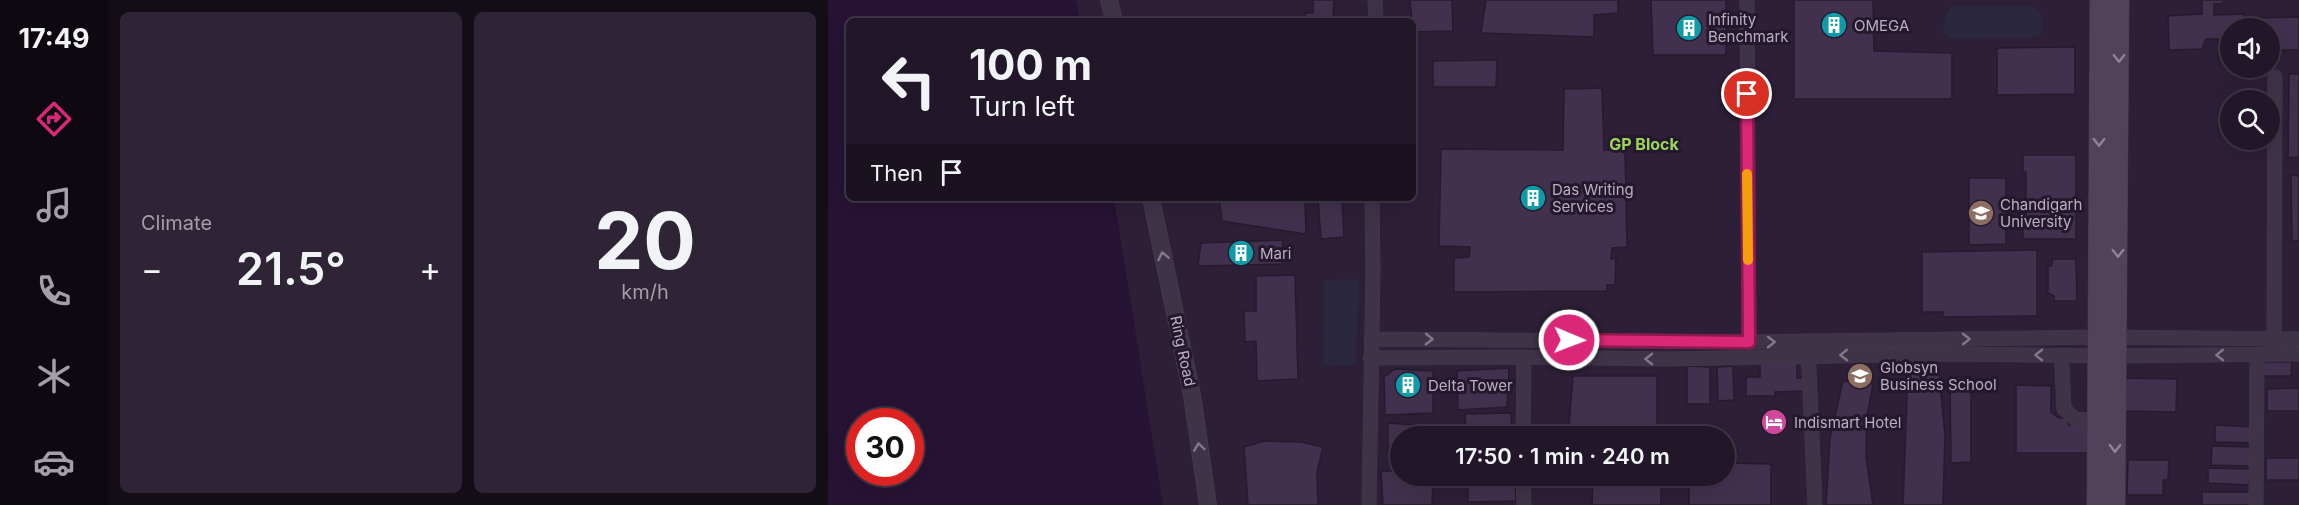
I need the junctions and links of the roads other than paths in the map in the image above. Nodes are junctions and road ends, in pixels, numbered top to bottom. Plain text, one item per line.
1 (1109, 0) edge
2 (1375, 0) edge
3 (1747, 0) edge
4 (2100, 0) edge
5 (2119, 0) edge
6 (1113, 18) edge
7 (1376, 18) edge
8 (2275, 78) edge
9 (1152, 201) edge
10 (1372, 201) edge
11 (1371, 339) junction
12 (2275, 339) junction
13 (2299, 339) edge
14 (1749, 342) junction
15 (2108, 347) junction
16 (1808, 348) junction
17 (2257, 354) junction
18 (2274, 354) junction
19 (2299, 354) edge
20 (1524, 357) junction
21 (1370, 358) junction
22 (2062, 365) dead end
23 (2097, 421) junction
24 (1523, 426) edge
25 (1523, 486) edge
26 (1208, 505) edge
27 (1369, 505) edge
28 (1524, 505) edge
29 (1815, 505) edge
30 (2097, 505) edge
31 (2115, 505) edge
32 (2256, 505) edge

1 - 6 street
2 - 7 street
3 - 14 street
4 -> 15 main road
5 -> 15 main road
8 - 12 street
26 -> 9 street, Ring Road
10 - 11 street
11 -> 14 street
11 - 21 street
12 - 13 street
12 - 15 street
12 - 18 street
14 -> 16 street
15 - 16 street
17 -> 15 street
15 - 23 main road
15 -> 31 main road
16 -> 20 street
16 - 29 street
17 - 18 street
17 - 32 street
18 - 19 street
20 - 21 street
20 - 24 street
21 - 27 street
22 - 23 street
23 - 30 main road
25 - 28 street

